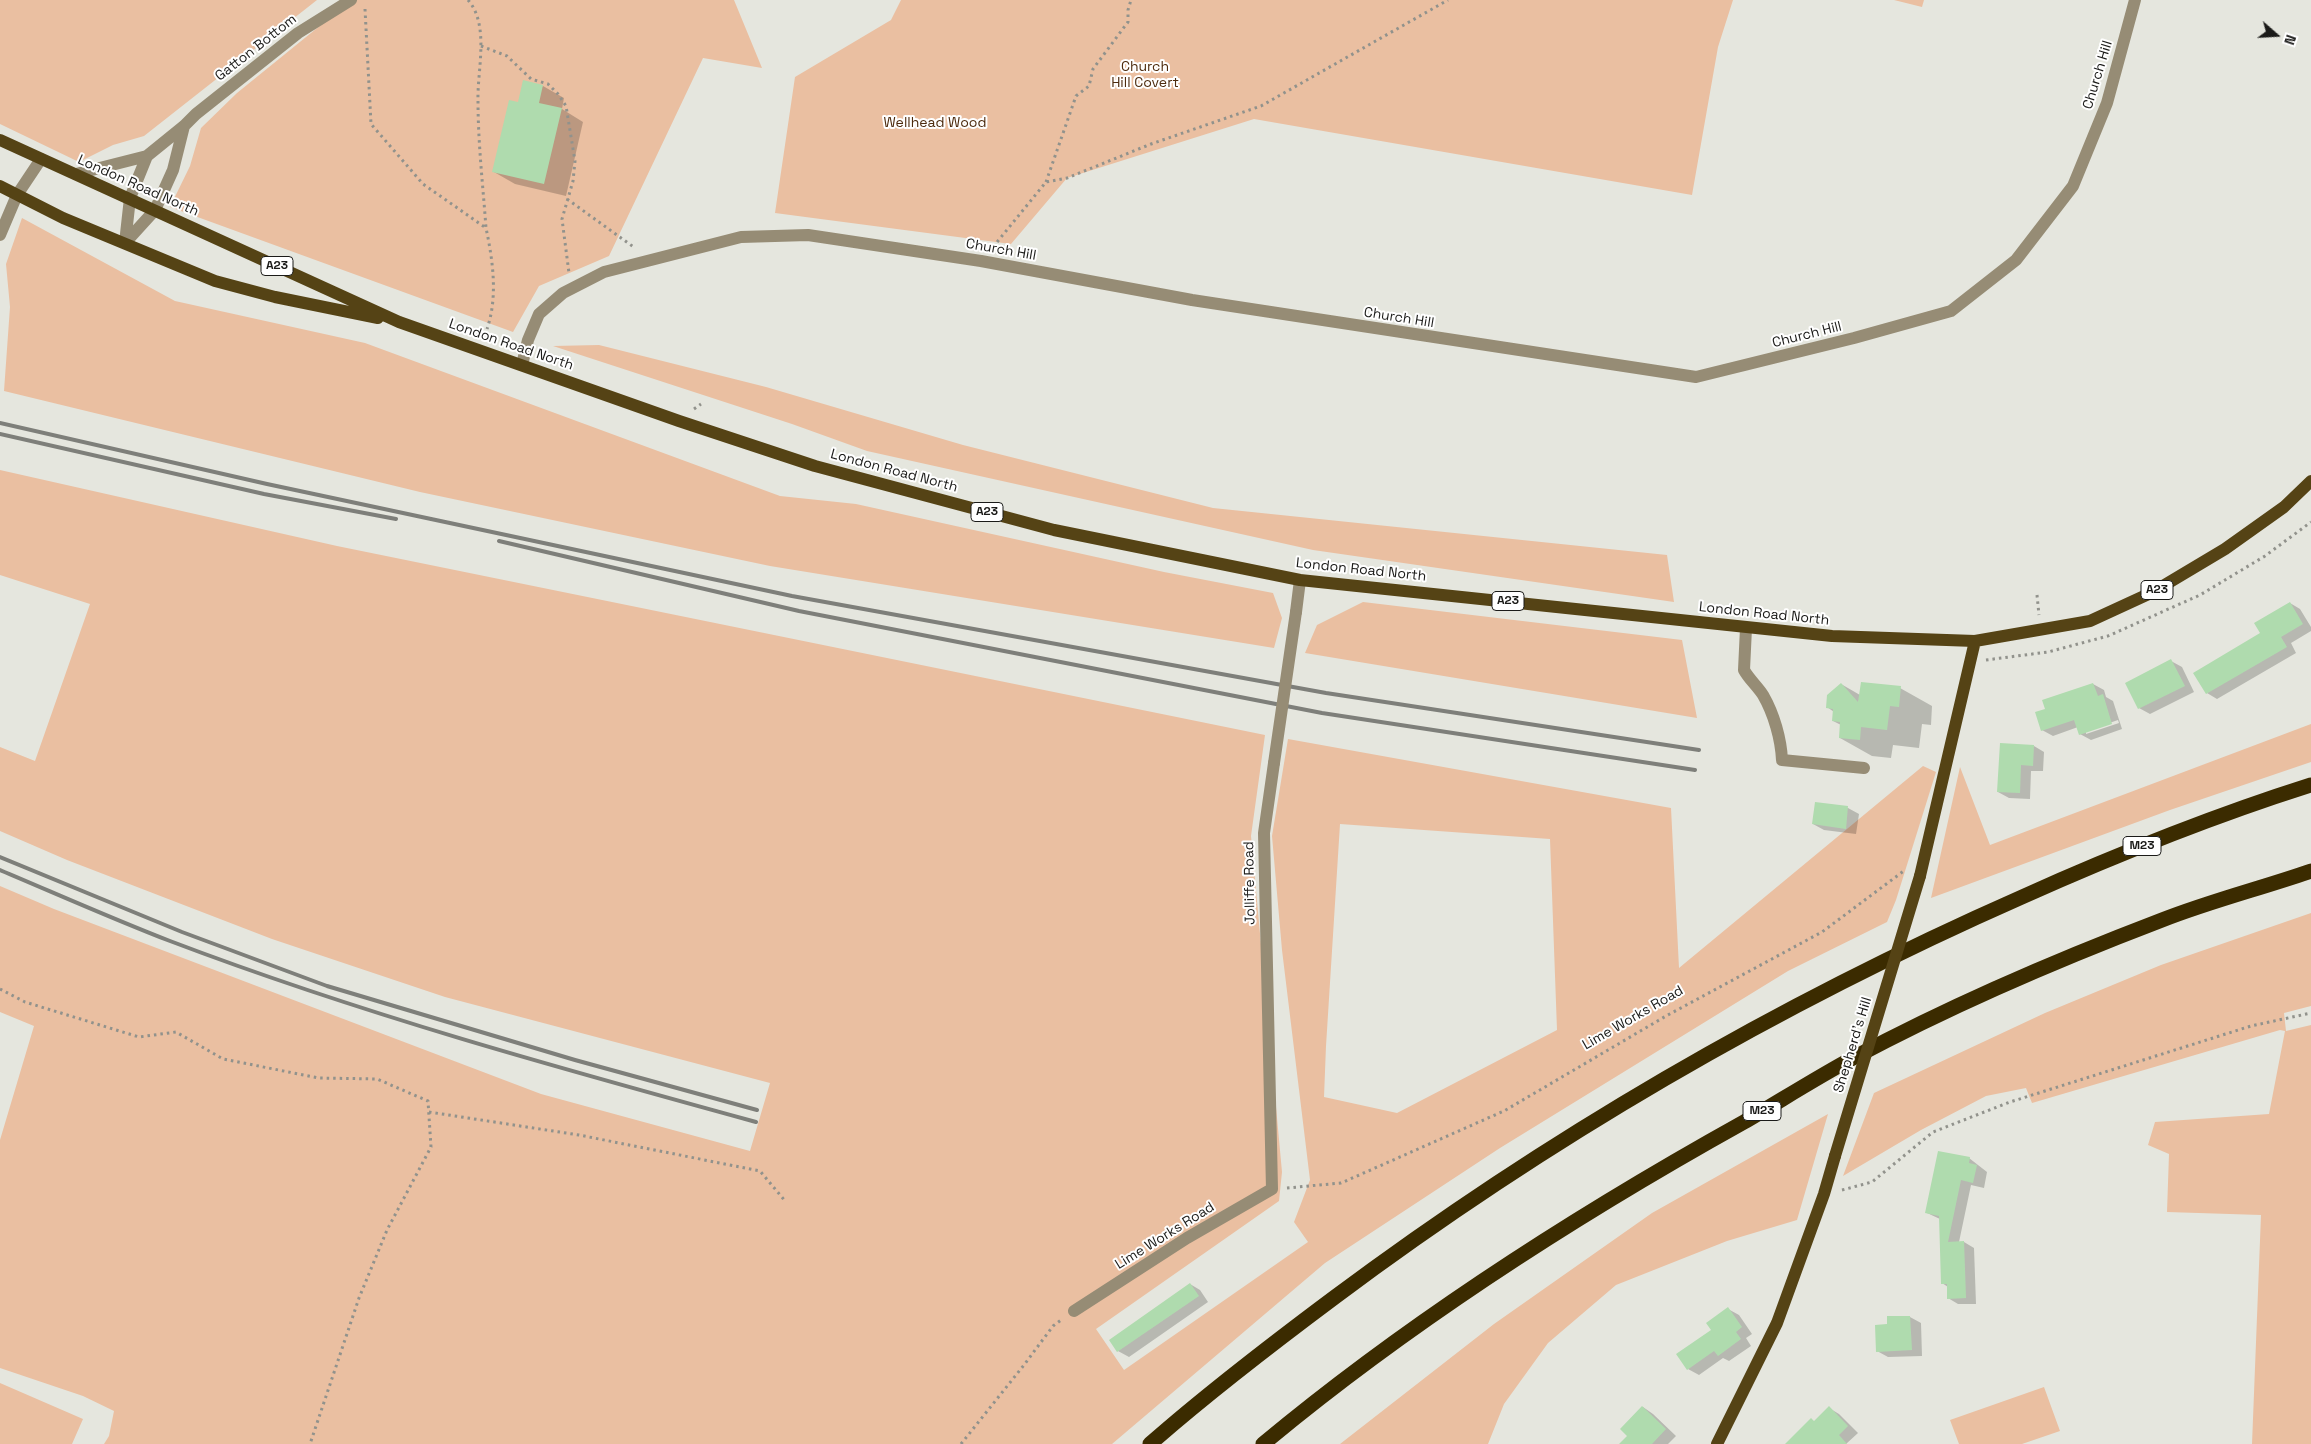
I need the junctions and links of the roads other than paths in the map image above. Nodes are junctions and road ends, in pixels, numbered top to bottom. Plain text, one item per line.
1 (351, 0) edge
2 (2135, 0) edge
3 (184, 126) junction
4 (0, 140) edge
5 (147, 156) junction
6 (41, 159) junction
7 (76, 174) junction
8 (0, 186) edge
9 (17, 195) junction
10 (130, 198) junction
11 (155, 210) junction
12 (3, 216) edge
13 (0, 235) edge
14 (125, 243) junction
15 (399, 322) junction
16 (522, 365) junction
17 (2311, 481) edge
18 (1300, 580) junction
19 (1746, 628) junction
20 (1976, 641) junction
21 (1864, 768) dead end
22 (2311, 785) edge
23 (2311, 871) edge
24 (1272, 1189) joint
25 (1074, 1311) dead end
26 (1150, 1444) edge
27 (1263, 1444) edge
28 (1716, 1444) edge

1 - 3 street, Gatton Bottom
2 - 16 street, Church Hill
3 - 5 street, Gatton Bottom
3 - 11 street
4 - 6 main road, London Road North / A23
5 - 7 street
5 - 10 street, Gatton Bottom
6 - 7 main road, London Road North / A23
6 - 9 street
7 - 10 main road, London Road North / A23
8 - 9 main road, London Road North / A23
9 - 12 street
9 - 14 main road, London Road North / A23
10 - 11 main road, London Road North / A23
10 - 14 street, Gatton Bottom
11 - 14 street
11 - 15 main road, London Road North / A23
12 - 13 street
14 - 15 main road, London Road North / A23
15 - 16 main road, London Road North / A23
16 - 18 main road, London Road North / A23
17 - 20 main road, London Road North / A23
18 - 19 main road, London Road North / A23
18 - 24 street, Jolliffe Road, bridge
19 - 20 main road, London Road North / A23
19 - 21 street
20 - 28 main road, Shepherd's Hill, bridge
22 - 26 highway, M23
23 - 27 highway, M23
24 - 25 street, Lime Works Road

